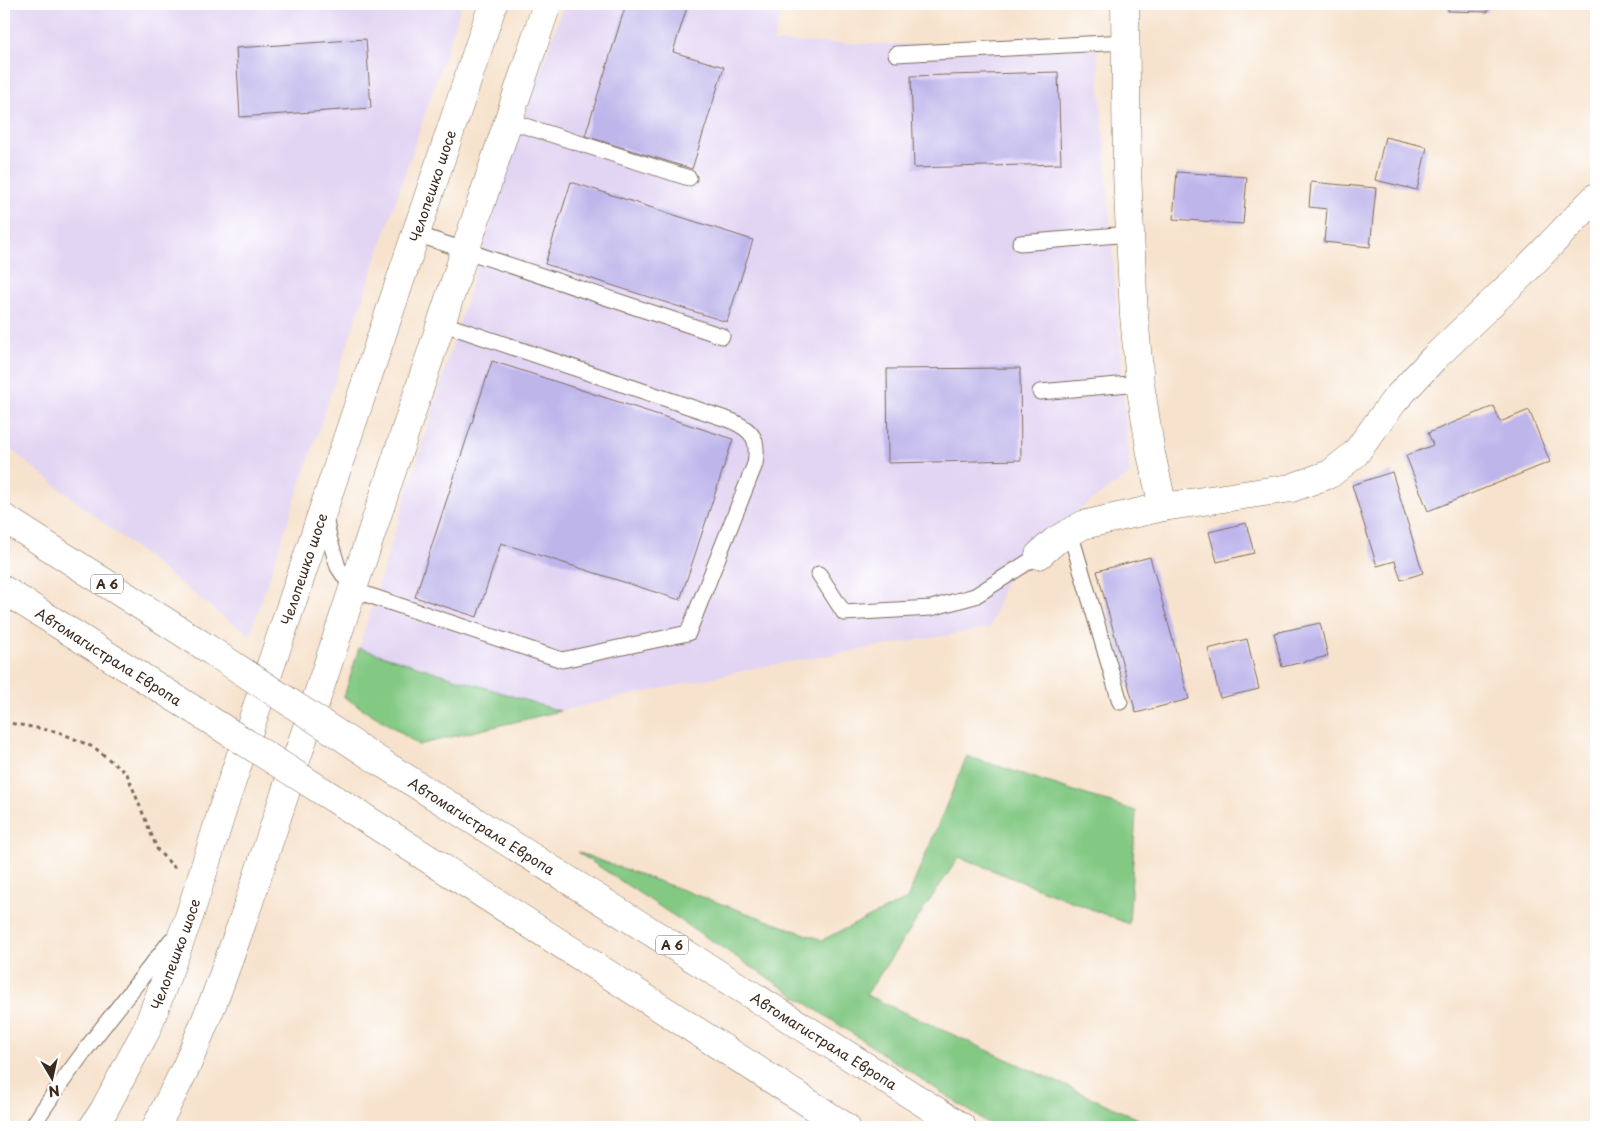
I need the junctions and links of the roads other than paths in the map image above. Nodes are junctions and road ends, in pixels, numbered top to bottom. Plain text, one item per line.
1 (493, 4) edge
2 (547, 4) edge
3 (1125, 4) edge
4 (1125, 42) junction
5 (896, 54) dead end
6 (508, 121) junction
7 (689, 178) dead end
8 (1596, 197) edge
9 (416, 234) junction
10 (1130, 234) junction
11 (1020, 244) dead end
12 (465, 251) junction
13 (441, 324) junction
14 (722, 336) dead end
15 (1140, 383) junction
16 (1040, 392) dead end
17 (1163, 507) junction
18 (323, 508) junction
19 (4, 518) edge
20 (1070, 532) junction
21 (1039, 555) joint
22 (819, 574) dead end
23 (4, 590) edge
24 (353, 590) junction
25 (1120, 702) dead end
26 (189, 917) junction
27 (32, 1127) edge
28 (93, 1127) edge
29 (156, 1127) edge
30 (846, 1127) edge
31 (962, 1127) edge

1 - 9 main road, Челопешко шосе
2 - 6 main road
3 - 4 main road
4 - 5 lane
4 - 10 main road
6 - 7 lane
6 - 12 main road
8 - 17 main road
9 - 12 lane
9 - 18 main road, Челопешко шосе
10 - 11 lane
10 - 15 main road
12 - 13 main road
12 - 14 lane
13 - 24 main road
13 - 24 lane
15 - 16 lane
15 - 17 main road
17 - 20 main road
18 - 24 lane
18 - 26 main road, Челопешко шосе
19 - 31 main road, Автомагистрала Европа / A 6, bridge
20 - 21 main road
20 - 25 lane
21 - 22 lane
23 - 30 main road, Автомагистрала Европа, bridge
24 - 29 main road
26 - 27 lane
26 - 28 main road, Челопешко шосе

